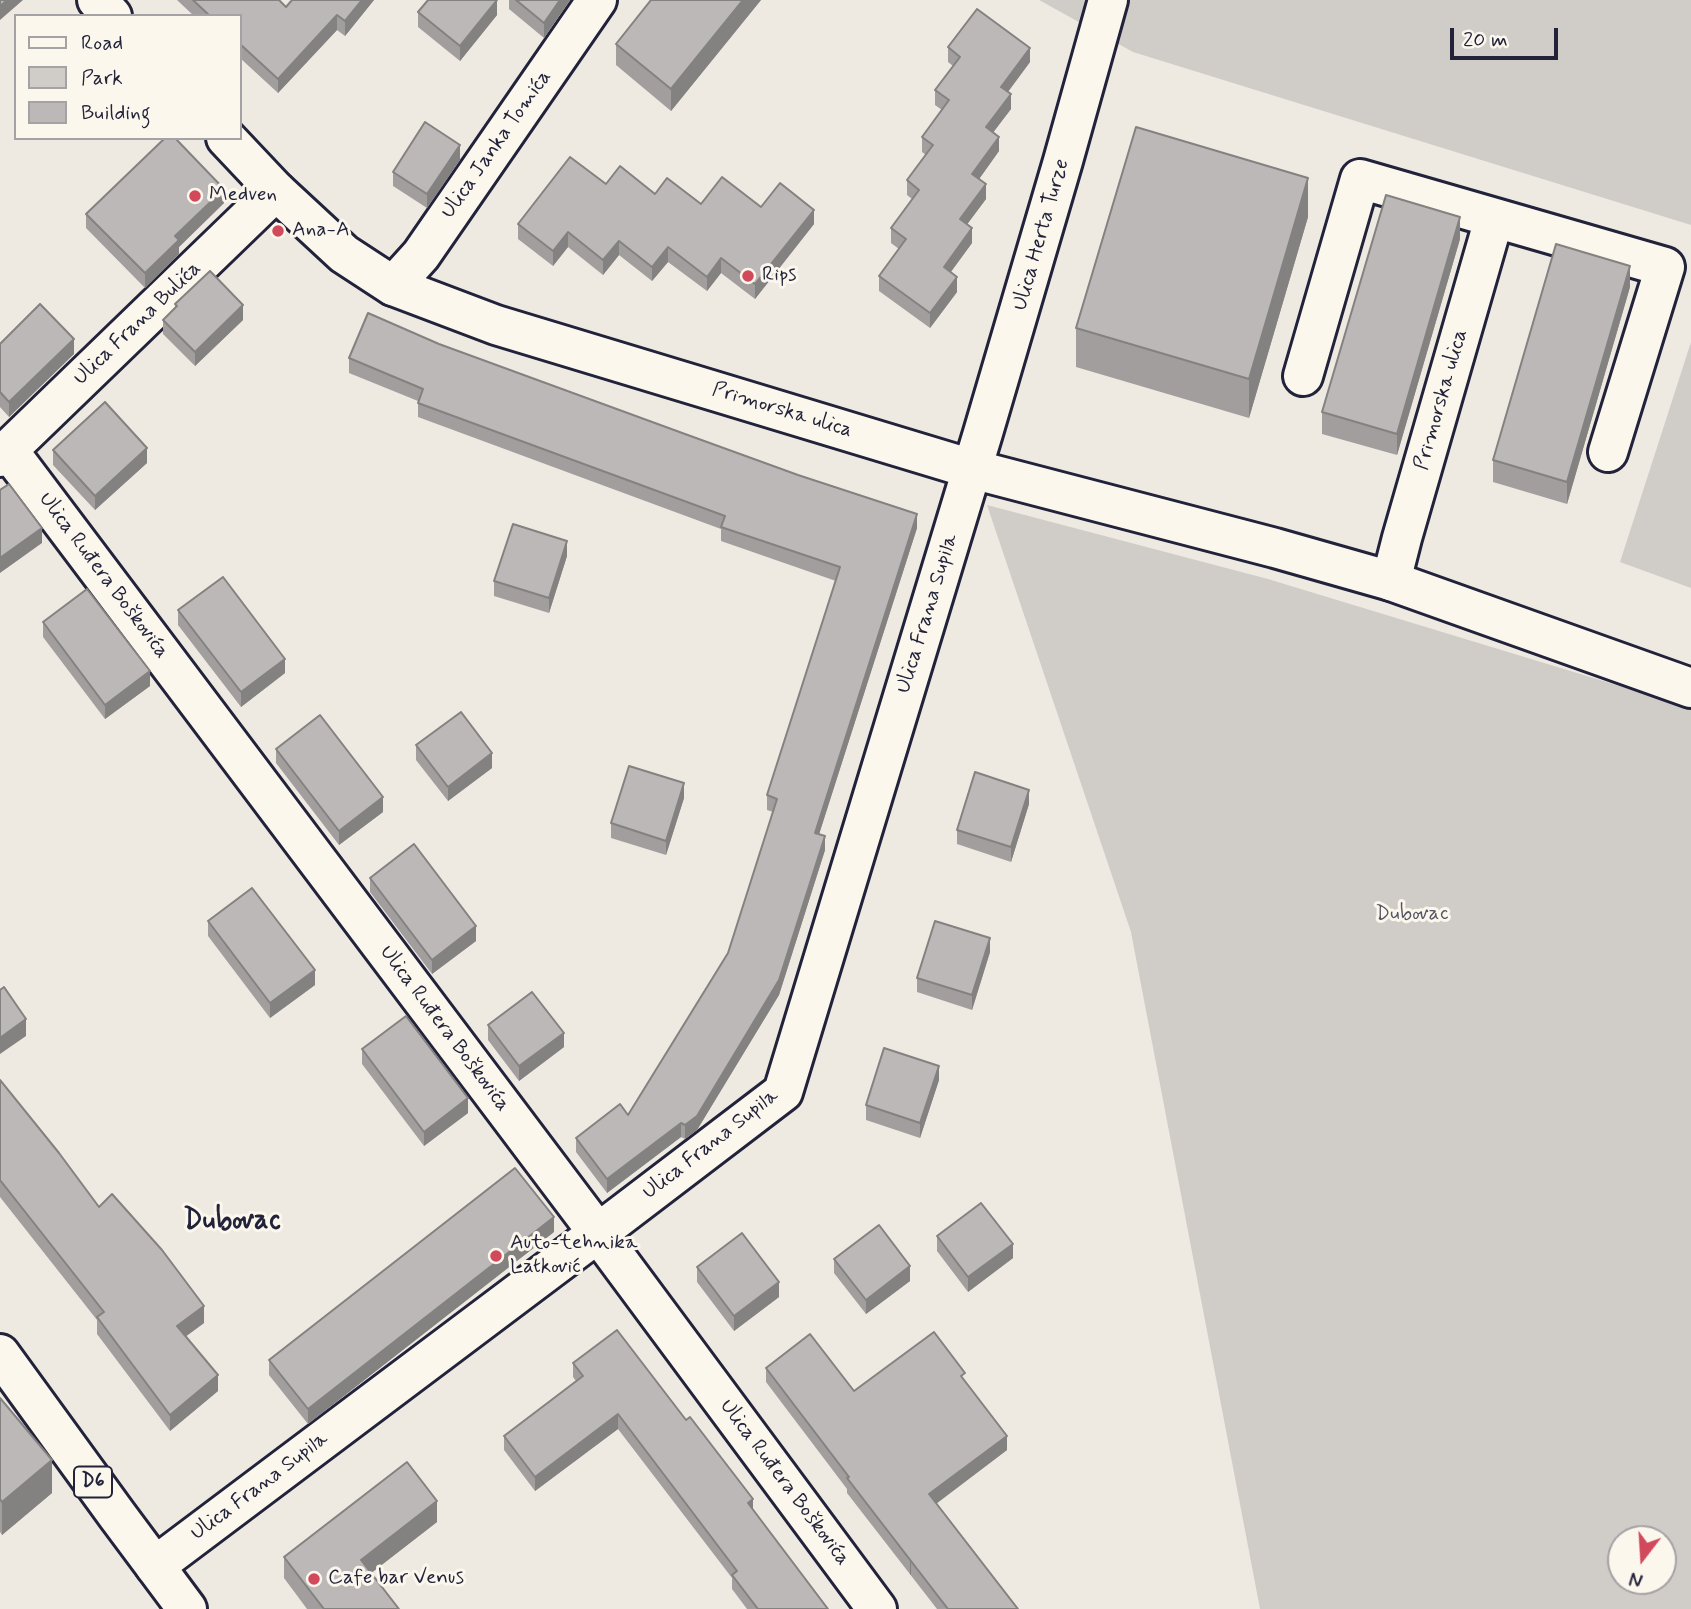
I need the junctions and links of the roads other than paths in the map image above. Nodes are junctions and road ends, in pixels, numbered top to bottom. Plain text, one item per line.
1 (97, 0) edge
2 (597, 0) edge
3 (1108, 0) edge
4 (110, 14) edge
5 (228, 140) edge
6 (276, 191) junction
7 (1494, 219) junction
8 (393, 286) junction
9 (1303, 376) dead end
10 (1608, 452) dead end
11 (4, 453) edge
12 (972, 469) junction
13 (1391, 581) junction
14 (1691, 688) edge
15 (598, 1233) junction
16 (0, 1354) edge
17 (155, 1566) junction
18 (187, 1609) edge
19 (877, 1609) edge

1 - 4 street
2 - 8 street, Ulica Janka Tomića
3 - 12 street, Ulica Herta Turze
5 - 6 street, Primorska ulica
6 - 8 street, Primorska ulica
6 - 11 street, Ulica Frana Bulića
7 - 9 street
7 - 10 street
7 - 13 street, Primorska ulica
8 - 12 street, Primorska ulica
11 - 15 street, Ulica Ruđera Boškovića
12 - 13 street, Primorska ulica
12 - 15 street, Ulica Frana Supila
13 - 14 street, Primorska ulica
15 - 17 street, Ulica Frana Supila
15 - 19 street, Ulica Ruđera Boškovića
16 - 17 street, D6
17 - 18 street, D6

